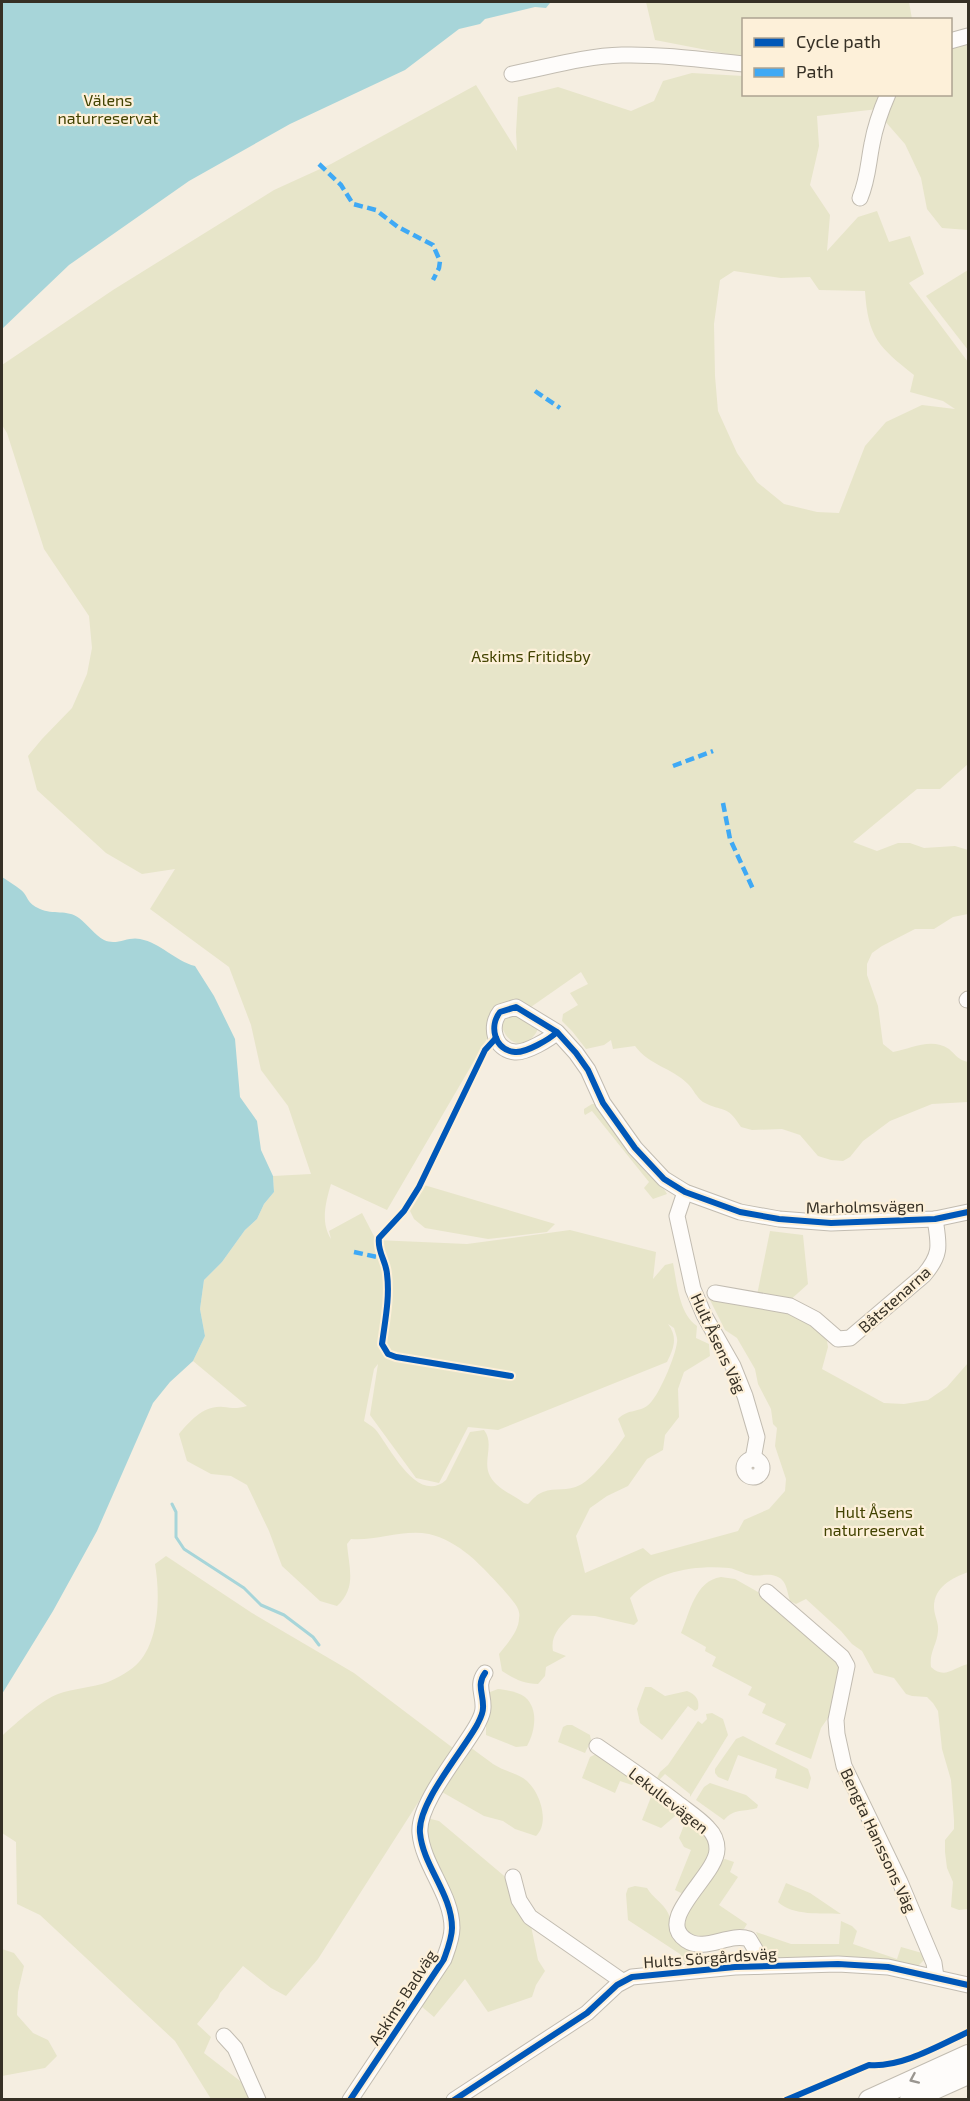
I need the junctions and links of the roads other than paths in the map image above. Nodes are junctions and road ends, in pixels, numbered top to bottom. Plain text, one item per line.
1 (969, 36) edge
2 (952, 41) edge
3 (742, 64) edge
4 (512, 74) dead end
5 (887, 96) edge
6 (860, 198) dead end
7 (557, 1032) dead end
8 (685, 1191) junction
9 (969, 1212) edge
10 (935, 1219) junction
11 (715, 1293) dead end
12 (753, 1459) dead end
13 (767, 1592) dead end
14 (485, 1673) dead end
15 (597, 1746) dead end
16 (513, 1877) dead end
17 (758, 1966) junction
18 (936, 1977) junction
19 (622, 1981) junction
20 (969, 1985) edge
21 (224, 2036) dead end
22 (969, 2055) edge
23 (969, 2074) edge
24 (258, 2100) edge
25 (350, 2100) edge
26 (454, 2100) edge
27 (869, 2100) edge
28 (910, 2100) edge

1 - 2 street
3 - 4 street
5 - 6 street
7 - 8 street, Marholmsvägen
8 - 10 street, Marholmsvägen
8 - 12 street, Hult Åsens Väg
9 - 10 street, Marholmsvägen
10 - 11 street, Båtstenarna
13 - 18 street, Bengta Hanssons Väg
14 - 25 street, Askims Badväg
15 - 17 street, Lekullevägen
16 - 19 street
17 - 18 street, Hults Sörgårdsväg
17 - 19 street, Hults Sörgårdsväg
18 - 20 street, Hults Sörgårdsväg
19 - 26 street, Hults Sörgårdsväg
21 - 24 street
22 -> 27 main road
23 - 28 main road

